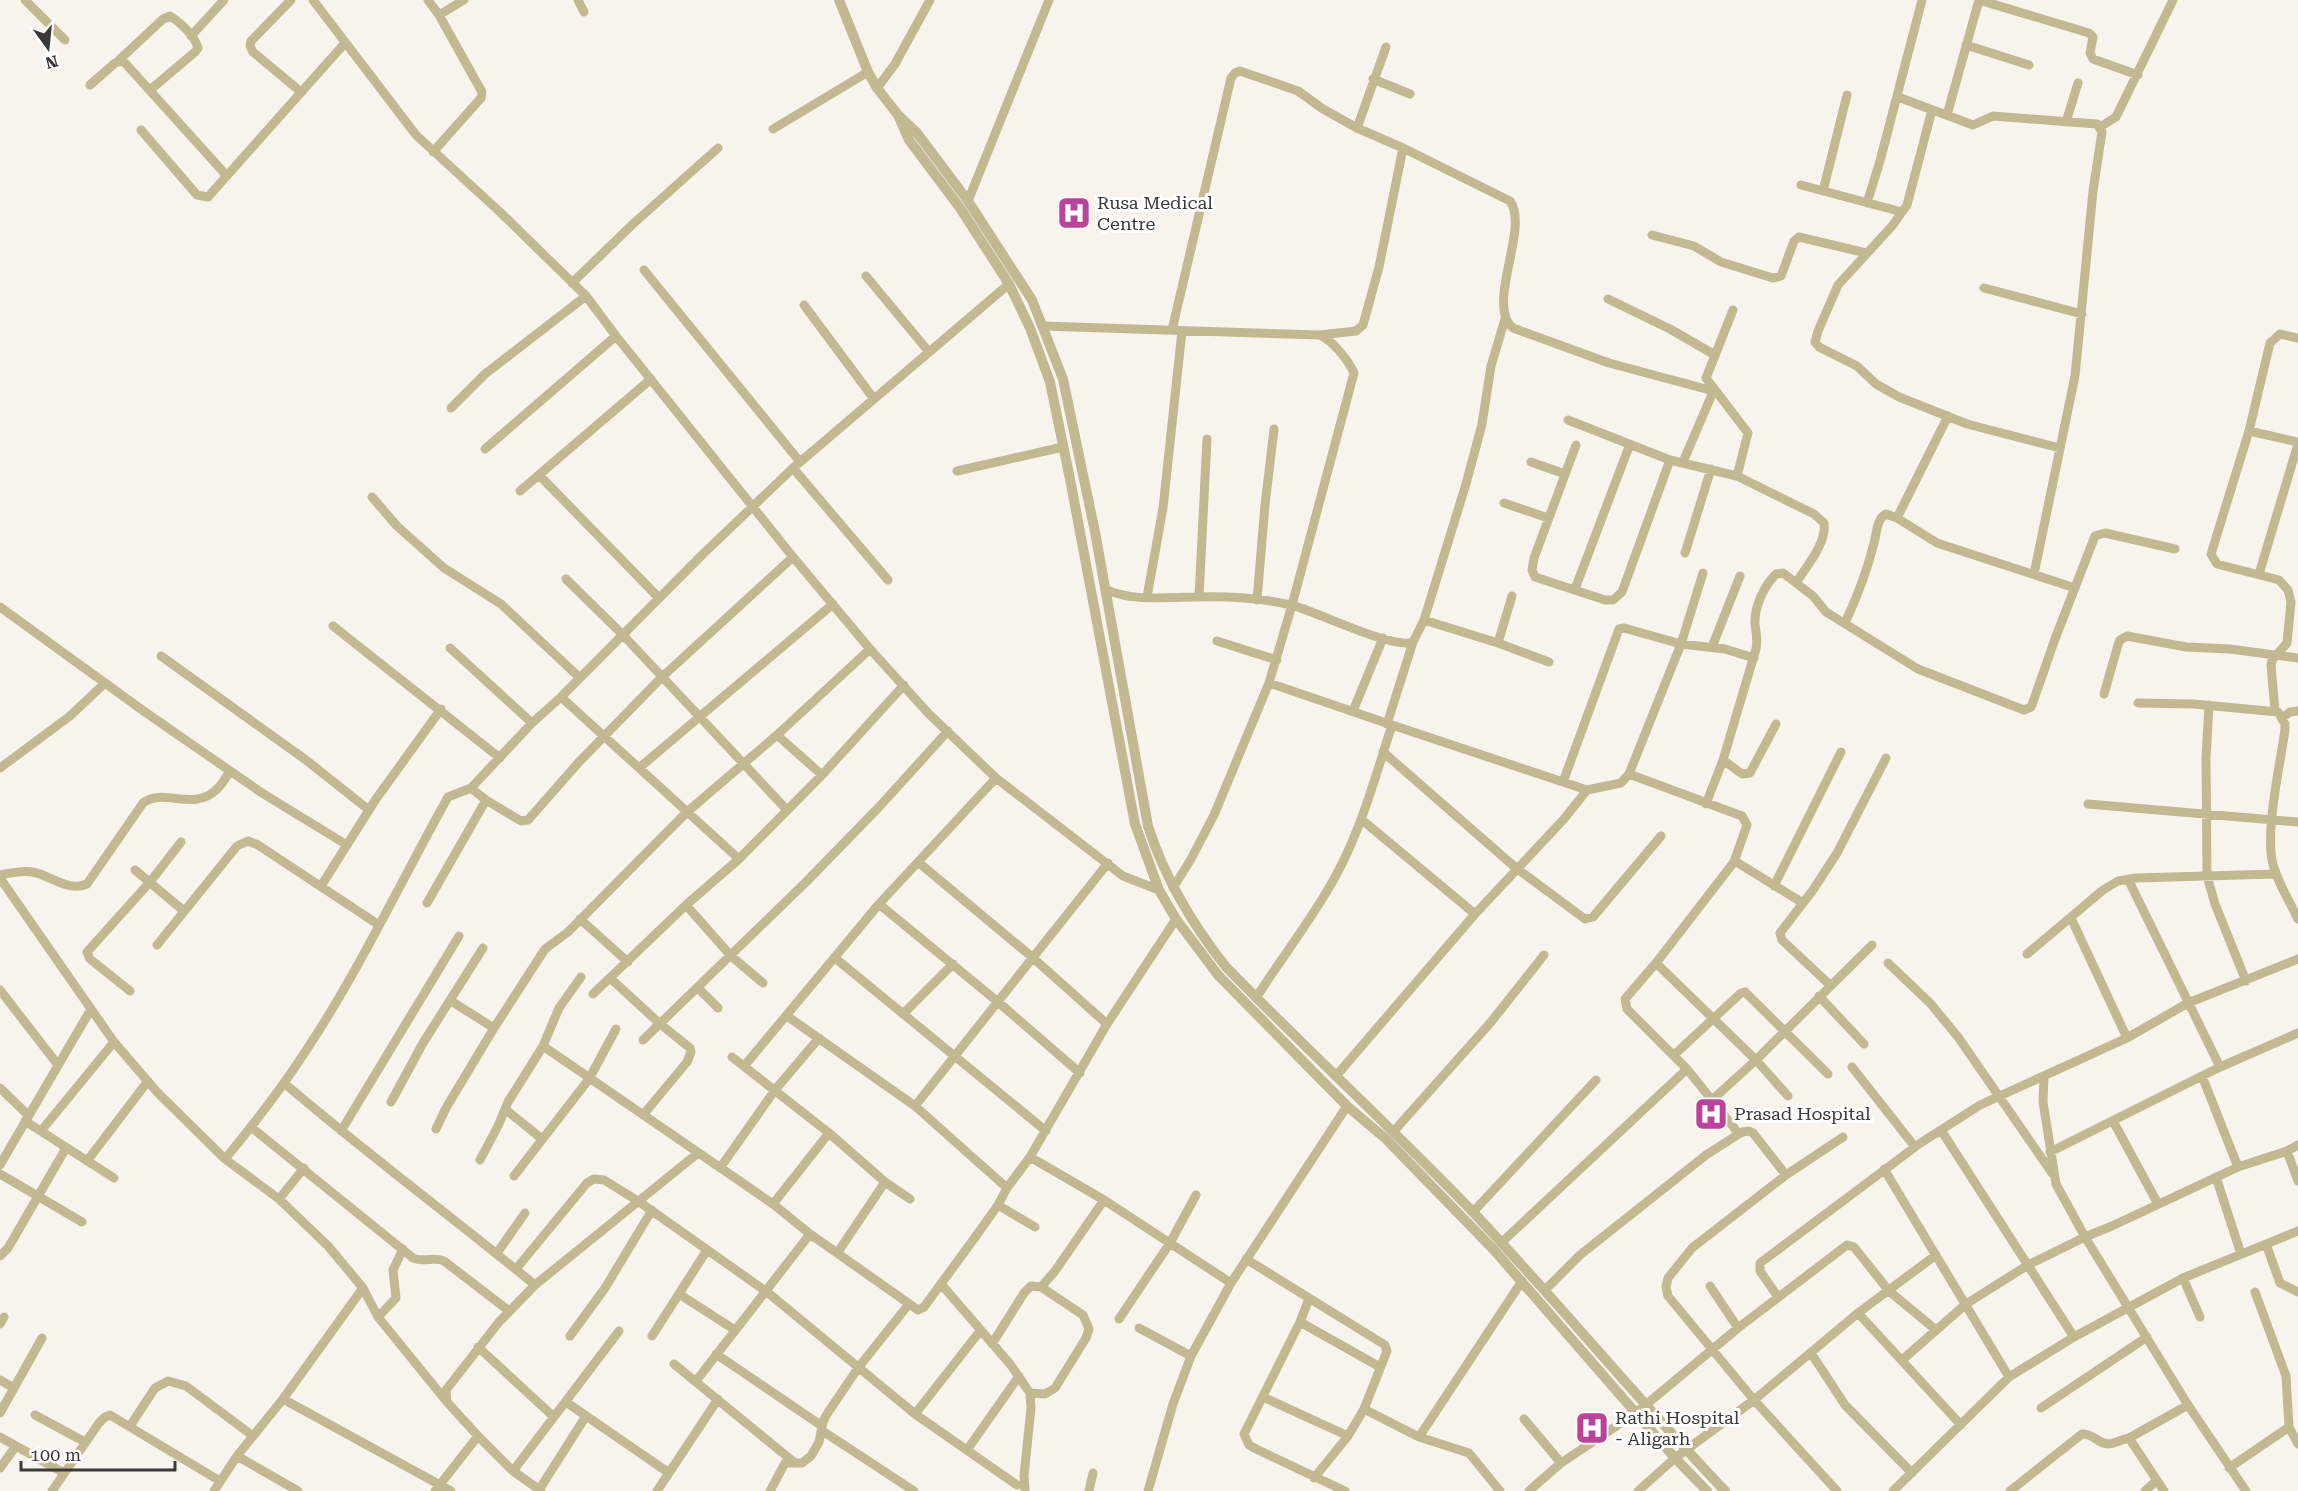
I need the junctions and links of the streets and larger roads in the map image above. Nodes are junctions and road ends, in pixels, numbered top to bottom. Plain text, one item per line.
1 (25, 0) edge
2 (224, 0) edge
3 (291, 0) edge
4 (313, 0) edge
5 (428, 0) edge
6 (464, 0) edge
7 (578, 0) edge
8 (839, 0) edge
9 (930, 0) edge
10 (1048, 0) edge
11 (1922, 0) edge
12 (1979, 0) edge
13 (2173, 0) edge
14 (584, 12) dead end
15 (439, 15) junction
16 (191, 36) junction
17 (65, 40) dead end
18 (345, 43) junction
19 (1966, 45) junction
20 (1386, 47) dead end
21 (118, 61) junction
22 (2029, 64) dead end
23 (868, 72) junction
24 (2139, 75) junction
25 (1373, 79) junction
26 (2078, 83) dead end
27 (90, 85) dead end
28 (877, 88) junction
29 (150, 90) junction
30 (301, 92) junction
31 (1410, 94) dead end
32 (1847, 95) dead end
33 (1898, 97) junction
34 (1932, 110) junction
35 (898, 115) junction
36 (1947, 115) junction
37 (2066, 122) junction
38 (2100, 127) junction
39 (1357, 128) junction
40 (773, 129) dead end
41 (141, 130) dead end
42 (1402, 147) junction
43 (718, 148) dead end
44 (433, 152) junction
45 (227, 176) junction
46 (1801, 185) dead end
47 (1823, 191) junction
48 (968, 201) junction
49 (1867, 203) junction
50 (1902, 212) junction
51 (1652, 235) dead end
52 (1866, 254) junction
53 (644, 270) dead end
54 (866, 276) dead end
55 (572, 283) junction
56 (1009, 284) junction
57 (1984, 288) dead end
58 (586, 296) junction
59 (1608, 299) dead end
60 (804, 305) dead end
61 (1733, 310) dead end
62 (2082, 314) junction
63 (1505, 319) junction
64 (1042, 326) junction
65 (1177, 330) junction
66 (1320, 335) junction
67 (616, 336) junction
68 (2298, 338) edge
69 (929, 352) junction
70 (1716, 355) junction
71 (651, 379) junction
72 (1715, 392) junction
73 (874, 399) junction
74 (451, 408) dead end
75 (1948, 416) junction
76 (1568, 420) dead end
77 (1274, 429) dead end
78 (2249, 431) junction
79 (1207, 439) dead end
80 (2298, 443) edge
81 (1630, 444) junction
82 (1576, 445) dead end
83 (1064, 447) junction
84 (2060, 448) junction
85 (485, 449) dead end
86 (1670, 460) junction
87 (1531, 462) dead end
88 (1683, 462) junction
89 (797, 465) junction
90 (1712, 469) junction
91 (957, 471) dead end
92 (1565, 474) junction
93 (539, 475) junction
94 (1737, 476) junction
95 (520, 491) dead end
96 (372, 497) dead end
97 (1504, 503) dead end
98 (754, 506) junction
99 (1548, 518) junction
100 (1897, 518) junction
101 (2175, 549) dead end
102 (1685, 553) dead end
103 (793, 556) junction
104 (1703, 573) dead end
105 (2034, 573) junction
106 (2259, 574) junction
107 (1740, 576) dead end
108 (566, 579) dead end
109 (888, 580) dead end
110 (1796, 583) junction
111 (2075, 588) junction
112 (1105, 589) junction
113 (1575, 589) junction
114 (1512, 596) dead end
115 (1147, 597) junction
116 (1199, 597) junction
117 (659, 598) junction
118 (1257, 600) junction
119 (833, 604) junction
120 (1292, 605) junction
121 (0, 607) edge
122 (1424, 620) junction
123 (1845, 623) junction
124 (333, 626) dead end
125 (623, 635) junction
126 (1383, 639) junction
127 (1217, 641) dead end
128 (1413, 642) junction
129 (1498, 643) junction
130 (1681, 644) junction
131 (1712, 647) junction
132 (450, 648) dead end
133 (870, 649) junction
134 (161, 656) dead end
135 (2275, 657) junction
136 (1754, 658) junction
137 (2298, 658) edge
138 (1277, 660) junction
139 (1549, 662) dead end
140 (662, 676) junction
141 (580, 678) junction
142 (105, 683) junction
143 (1269, 683) junction
144 (904, 685) junction
145 (2104, 694) dead end
146 (561, 697) junction
147 (2138, 703) dead end
148 (2209, 705) junction
149 (441, 709) junction
150 (1353, 711) junction
151 (2275, 711) junction
152 (2298, 711) edge
153 (700, 717) junction
154 (2282, 718) junction
155 (531, 723) junction
156 (1389, 724) junction
157 (1776, 724) dead end
158 (948, 731) junction
159 (777, 735) junction
160 (605, 737) junction
161 (1383, 752) junction
162 (1841, 752) dead end
163 (500, 758) junction
164 (1886, 758) dead end
165 (1723, 760) junction
166 (743, 764) junction
167 (0, 768) edge
168 (639, 768) junction
169 (230, 771) junction
170 (1629, 774) junction
171 (822, 775) junction
172 (996, 778) junction
173 (1563, 782) junction
174 (471, 788) junction
175 (1587, 790) junction
176 (486, 800) junction
177 (1706, 804) junction
178 (2088, 804) dead end
179 (369, 810) junction
180 (787, 810) junction
181 (687, 812) junction
182 (2207, 815) junction
183 (1361, 819) junction
184 (2272, 819) junction
185 (2298, 822) edge
186 (1661, 836) dead end
187 (181, 842) dead end
188 (347, 845) junction
189 (739, 859) junction
190 (918, 862) junction
191 (1734, 862) junction
192 (1108, 863) junction
193 (1516, 868) junction
194 (135, 870) dead end
195 (2276, 874) junction
196 (2207, 876) junction
197 (0, 877) edge
198 (2128, 879) junction
199 (150, 882) junction
200 (321, 886) junction
201 (1774, 886) junction
202 (1173, 888) junction
203 (1160, 890) junction
204 (2293, 897) edge
205 (427, 903) dead end
206 (1803, 903) junction
207 (879, 904) junction
208 (686, 905) junction
209 (184, 911) junction
210 (1475, 914) junction
211 (2071, 918) junction
212 (1176, 919) junction
213 (2298, 919) edge
214 (580, 920) junction
215 (379, 925) junction
216 (459, 936) dead end
217 (157, 945) dead end
218 (1201, 945) junction
219 (1872, 945) dead end
220 (483, 948) dead end
221 (2027, 954) dead end
222 (1544, 955) dead end
223 (731, 956) junction
224 (1032, 957) junction
225 (835, 958) junction
226 (2298, 959) edge
227 (628, 962) junction
228 (1656, 963) junction
229 (1888, 963) dead end
230 (953, 964) junction
231 (580, 977) dead end
232 (610, 978) junction
233 (2246, 981) junction
234 (763, 983) dead end
235 (1830, 985) junction
236 (698, 988) junction
237 (0, 990) edge
238 (130, 991) dead end
239 (593, 994) dead end
240 (1820, 996) junction
241 (1256, 998) junction
242 (451, 1001) junction
243 (998, 1002) junction
244 (2188, 1003) junction
245 (718, 1008) dead end
246 (91, 1009) junction
247 (903, 1014) junction
248 (787, 1016) junction
249 (1713, 1018) junction
250 (659, 1023) junction
251 (1107, 1024) junction
252 (494, 1028) junction
253 (616, 1029) dead end
254 (1785, 1029) junction
255 (2298, 1033) edge
256 (819, 1038) junction
257 (2127, 1038) junction
258 (643, 1040) dead end
259 (114, 1042) junction
260 (1864, 1044) dead end
261 (543, 1046) junction
262 (1674, 1055) junction
263 (954, 1056) junction
264 (732, 1057) dead end
265 (1756, 1060) junction
266 (58, 1065) junction
267 (745, 1065) junction
268 (1852, 1067) dead end
269 (2220, 1067) junction
270 (1687, 1070) junction
271 (1080, 1073) junction
272 (1828, 1074) dead end
273 (1336, 1076) junction
274 (2202, 1076) junction
275 (2044, 1077) junction
276 (589, 1079) junction
277 (1596, 1080) dead end
278 (148, 1081) junction
279 (284, 1083) junction
280 (0, 1088) edge
281 (775, 1090) junction
282 (1998, 1095) junction
283 (1788, 1096) dead end
284 (1713, 1099) junction
285 (391, 1102) dead end
286 (915, 1106) junction
287 (1347, 1106) junction
288 (505, 1109) junction
289 (643, 1116) junction
290 (27, 1118) junction
291 (2113, 1121) junction
292 (251, 1127) junction
293 (436, 1129) dead end
294 (1941, 1130) junction
295 (41, 1131) junction
296 (341, 1131) junction
297 (1046, 1131) junction
298 (1394, 1131) junction
299 (829, 1133) junction
300 (1739, 1134) junction
301 (1843, 1137) dead end
302 (542, 1139) junction
303 (2298, 1145) edge
304 (1915, 1147) junction
305 (66, 1148) junction
306 (2287, 1151) junction
307 (2050, 1152) junction
308 (698, 1153) junction
309 (1030, 1157) junction
310 (225, 1159) junction
311 (480, 1160) dead end
312 (87, 1161) junction
313 (0, 1166) edge
314 (2238, 1167) junction
315 (304, 1168) junction
316 (720, 1168) junction
317 (1884, 1169) junction
318 (0, 1174) edge
319 (2053, 1174) junction
320 (1786, 1175) junction
321 (514, 1176) dead end
322 (2216, 1177) junction
323 (114, 1178) dead end
324 (2298, 1181) edge
325 (885, 1182) junction
326 (1007, 1188) junction
327 (1196, 1195) dead end
328 (38, 1197) junction
329 (910, 1198) dead end
330 (279, 1200) junction
331 (1104, 1200) junction
332 (638, 1201) junction
333 (773, 1204) junction
334 (998, 1204) junction
335 (2158, 1204) junction
336 (652, 1210) junction
337 (1473, 1212) junction
338 (525, 1213) dead end
339 (82, 1222) dead end
340 (1035, 1227) dead end
341 (2298, 1231) edge
342 (810, 1234) junction
343 (2085, 1237) junction
344 (1170, 1243) junction
345 (1501, 1243) junction
346 (2266, 1244) junction
347 (403, 1249) junction
348 (707, 1250) junction
349 (838, 1252) junction
350 (497, 1253) junction
351 (2241, 1254) junction
352 (1936, 1255) junction
353 (0, 1256) edge
354 (1246, 1259) junction
355 (2028, 1265) junction
356 (516, 1269) junction
357 (2183, 1278) junction
358 (1522, 1281) junction
359 (1231, 1283) junction
360 (941, 1284) junction
361 (535, 1285) junction
362 (1710, 1286) dead end
363 (1041, 1287) junction
364 (363, 1288) junction
365 (1545, 1290) junction
366 (1889, 1291) junction
367 (767, 1292) junction
368 (2256, 1292) dead end
369 (2298, 1292) edge
370 (679, 1294) junction
371 (1778, 1297) junction
372 (1309, 1299) junction
373 (909, 1304) junction
374 (1966, 1304) junction
375 (2127, 1306) junction
376 (509, 1311) junction
377 (1858, 1313) junction
378 (378, 1317) junction
379 (2200, 1317) dead end
380 (1119, 1319) dead end
381 (1300, 1322) junction
382 (1139, 1328) dead end
383 (1738, 1328) junction
384 (735, 1330) junction
385 (1936, 1330) junction
386 (619, 1331) dead end
387 (980, 1331) junction
388 (570, 1336) dead end
389 (652, 1336) dead end
390 (2074, 1337) junction
391 (2148, 1337) junction
392 (42, 1338) dead end
393 (992, 1344) junction
394 (478, 1347) junction
395 (1711, 1350) junction
396 (1811, 1353) junction
397 (716, 1354) junction
398 (1191, 1356) junction
399 (1902, 1360) junction
400 (674, 1364) dead end
401 (1380, 1367) junction
402 (858, 1368) junction
403 (1019, 1376) junction
404 (2009, 1377) junction
405 (0, 1380) edge
406 (696, 1381) junction
407 (14, 1388) junction
408 (1029, 1393) junction
409 (1263, 1396) junction
410 (283, 1399) junction
411 (718, 1400) junction
412 (1754, 1400) junction
413 (447, 1402) junction
414 (566, 1402) junction
415 (1646, 1405) junction
416 (2188, 1405) junction
417 (2041, 1408) dead end
418 (1364, 1409) junction
419 (0, 1413) edge
420 (1636, 1413) junction
421 (915, 1414) junction
422 (35, 1415) dead end
423 (586, 1416) junction
424 (554, 1417) junction
425 (1524, 1419) dead end
426 (1961, 1425) junction
427 (130, 1426) junction
428 (2289, 1427) junction
429 (822, 1428) junction
430 (252, 1436) junction
431 (478, 1436) junction
432 (1348, 1436) junction
433 (0, 1437) edge
434 (1419, 1437) junction
435 (2129, 1437) junction
436 (85, 1442) junction
437 (2298, 1444) edge
438 (16, 1446) junction
439 (967, 1450) junction
440 (1685, 1450) junction
441 (237, 1456) junction
442 (1675, 1458) junction
443 (795, 1463) junction
444 (1561, 1463) junction
445 (0, 1468) edge
446 (2229, 1468) junction
447 (513, 1471) junction
448 (64, 1473) junction
449 (669, 1473) junction
450 (1093, 1473) dead end
451 (1911, 1473) junction
452 (1024, 1476) junction
453 (1314, 1478) junction
454 (2157, 1480) junction
455 (220, 1481) junction
456 (437, 1488) edge
457 (1015, 1488) edge
458 (540, 1490) edge
459 (52, 1491) edge
460 (214, 1491) edge
461 (298, 1491) edge
462 (451, 1491) edge
463 (657, 1491) edge
464 (770, 1491) edge
465 (914, 1491) edge
466 (1026, 1491) edge
467 (1089, 1491) edge
468 (1148, 1491) edge
469 (1345, 1491) edge
470 (1500, 1491) edge
471 (1529, 1491) edge
472 (1638, 1491) edge
473 (1707, 1491) edge
474 (1725, 1491) edge
475 (1837, 1491) edge
476 (1893, 1491) edge
477 (2010, 1491) edge
478 (2145, 1491) edge
479 (2164, 1491) edge
480 (2246, 1491) edge

1 - 17 street
2 - 16 street
3 - 30 street
4 - 18 street
5 - 15 street
6 - 15 street
7 - 14 street
8 - 23 street
9 - 28 street
10 - 48 street
11 - 33 street
12 - 19 street
12 - 24 street
13 - 24 street
15 - 44 street
16 - 21 street
16 - 29 street
18 - 30 street
18 - 44 street
19 - 22 street
19 - 36 street
20 - 25 street
21 - 27 street
21 - 29 street
23 - 28 street
23 - 40 street
24 - 38 street
25 - 31 street
25 - 39 street
26 - 37 street
28 - 35 street
29 - 45 street
30 - 45 street
32 - 47 street
33 - 34 street
33 - 49 street
34 - 36 street
34 - 50 street
35 - 48 street
35 - 56 street
36 - 37 street
37 - 38 street
38 - 62 street
39 - 42 street
39 - 65 street
41 - 45 street
42 - 63 street
42 - 66 street
43 - 55 street
44 - 55 street
46 - 47 street
47 - 49 street
48 - 64 street
49 - 50 street
50 - 52 street
51 - 52 street
52 - 75 street
53 - 89 street
54 - 69 street
55 - 58 street
56 - 69 street
56 - 83 street
57 - 62 street
58 - 67 street
58 - 74 street
59 - 70 street
60 - 73 street
61 - 70 street
62 - 84 street
63 - 72 street
63 - 122 street
64 - 65 street
64 - 112 street
65 - 66 street
65 - 115 street
66 - 120 street
67 - 71 street
67 - 85 street
68 - 78 street
69 - 73 street
70 - 72 street
71 - 93 street
71 - 98 street
72 - 88 street
72 - 94 street
73 - 89 street
75 - 84 street
75 - 100 street
76 - 81 street
77 - 118 street
78 - 80 street
78 - 106 street
79 - 116 street
80 - 106 street
81 - 86 street
81 - 113 street
82 - 92 street
83 - 91 street
83 - 203 street
84 - 105 street
86 - 88 street
86 - 113 street
87 - 92 street
88 - 90 street
89 - 98 street
89 - 109 street
90 - 94 street
90 - 102 street
92 - 99 street
93 - 95 street
93 - 117 street
94 - 110 street
96 - 141 street
97 - 99 street
98 - 103 street
98 - 117 street
99 - 113 street
100 - 105 street
100 - 123 street
101 - 111 street
103 - 119 street
103 - 140 street
104 - 130 street
105 - 111 street
106 - 135 street
107 - 131 street
108 - 125 street
110 - 123 street
110 - 136 street
111 - 123 street
112 - 115 street
112 - 202 street
114 - 129 street
115 - 116 street
116 - 118 street
117 - 125 street
118 - 120 street
119 - 133 street
119 - 153 street
120 - 126 street
120 - 138 street
121 - 142 street
122 - 128 street
122 - 129 street
124 - 149 street
125 - 140 street
125 - 141 street
126 - 128 street
126 - 150 street
127 - 138 street
128 - 156 street
129 - 139 street
130 - 131 street
130 - 170 street
130 - 173 street
131 - 136 street
132 - 155 street
133 - 144 street
133 - 159 street
134 - 179 street
135 - 137 street
135 - 145 street
135 - 151 street
136 - 165 street
138 - 143 street
140 - 153 street
140 - 160 street
141 - 146 street
142 - 167 street
142 - 169 street
143 - 150 street
143 - 202 street
144 - 158 street
144 - 171 street
146 - 155 street
146 - 160 street
147 - 148 street
148 - 151 street
148 - 182 street
149 - 163 street
149 - 179 street
150 - 156 street
151 - 154 street
152 - 154 street
153 - 166 street
153 - 168 street
154 - 184 street
155 - 163 street
156 - 161 street
156 - 173 street
157 - 165 street
158 - 172 street
158 - 223 street
159 - 166 street
159 - 171 street
160 - 168 street
160 - 176 street
161 - 183 street
161 - 193 street
162 - 201 street
163 - 174 street
164 - 206 street
165 - 177 street
166 - 180 street
166 - 181 street
168 - 181 street
169 - 188 street
169 - 197 street
170 - 175 street
170 - 177 street
171 - 180 street
172 - 190 street
172 - 192 street
173 - 175 street
174 - 176 street
174 - 215 street
175 - 193 street
176 - 205 street
177 - 191 street
178 - 182 street
179 - 188 street
180 - 189 street
181 - 189 street
181 - 214 street
182 - 184 street
182 - 196 street
183 - 210 street
183 - 241 street
184 - 185 street
184 - 195 street
186 - 193 street
187 - 199 street
188 - 200 street
189 - 208 street
190 - 207 street
190 - 224 street
191 - 201 street
191 - 228 street
192 - 203 street
192 - 224 street
193 - 210 street
194 - 199 street
195 - 196 street
195 - 204 street
196 - 198 street
196 - 233 street
197 - 246 street
198 - 211 street
198 - 244 street
199 - 209 street
199 - 238 street
200 - 209 street
200 - 215 street
201 - 206 street
202 - 218 street
203 - 212 street
204 - 213 street
206 - 235 street
207 - 225 street
207 - 230 street
208 - 223 street
208 - 227 street
209 - 217 street
210 - 273 street
211 - 221 street
211 - 257 street
212 - 218 street
212 - 251 street
214 - 227 street
214 - 252 street
215 - 279 street
216 - 296 street
218 - 241 street
218 - 287 street
219 - 235 street
220 - 242 street
222 - 298 street
223 - 234 street
223 - 236 street
224 - 243 street
224 - 251 street
225 - 247 street
225 - 248 street
226 - 233 street
227 - 232 street
228 - 249 street
228 - 262 street
229 - 282 street
230 - 243 street
230 - 247 street
231 - 261 street
232 - 239 street
232 - 250 street
233 - 244 street
235 - 240 street
236 - 245 street
236 - 250 street
237 - 266 street
240 - 254 street
240 - 260 street
241 - 273 street
242 - 252 street
242 - 285 street
243 - 263 street
243 - 271 street
244 - 257 street
244 - 269 street
246 - 259 street
246 - 266 street
247 - 263 street
248 - 256 street
248 - 267 street
249 - 254 street
249 - 262 street
249 - 265 street
250 - 258 street
250 - 289 street
251 - 271 street
252 - 293 street
253 - 276 street
254 - 265 street
254 - 272 street
255 - 269 street
256 - 281 street
256 - 286 street
257 - 275 street
259 - 278 street
259 - 295 street
261 - 276 street
261 - 288 street
262 - 270 street
263 - 286 street
263 - 297 street
264 - 267 street
265 - 283 street
265 - 284 street
266 - 290 street
267 - 281 street
268 - 304 street
269 - 274 street
270 - 284 street
270 - 345 street
271 - 297 street
273 - 298 street
274 - 291 street
274 - 314 street
275 - 282 street
275 - 307 street
276 - 289 street
276 - 302 street
277 - 337 street
278 - 310 street
278 - 312 street
279 - 292 street
279 - 296 street
280 - 290 street
281 - 299 street
281 - 316 street
282 - 294 street
282 - 319 street
284 - 300 street
286 - 326 street
287 - 354 street
287 - 358 street
288 - 302 street
288 - 311 street
289 - 308 street
290 - 295 street
290 - 313 street
291 - 307 street
291 - 335 street
292 - 310 street
292 - 315 street
294 - 304 street
294 - 355 street
295 - 305 street
296 - 350 street
297 - 309 street
298 - 337 street
299 - 325 street
299 - 333 street
300 - 320 street
300 - 365 street
301 - 320 street
302 - 321 street
303 - 306 street
304 - 317 street
305 - 312 street
305 - 328 street
306 - 314 street
306 - 324 street
307 - 319 street
308 - 316 street
308 - 332 street
309 - 326 street
309 - 331 street
310 - 330 street
312 - 323 street
314 - 322 street
315 - 330 street
315 - 347 street
316 - 333 street
317 - 352 street
317 - 371 street
318 - 328 street
319 - 343 street
320 - 395 street
322 - 335 street
322 - 351 street
325 - 329 street
325 - 349 street
326 - 334 street
327 - 344 street
328 - 339 street
328 - 353 street
330 - 364 street
331 - 344 street
331 - 363 street
332 - 336 street
332 - 356 street
332 - 361 street
333 - 342 street
334 - 340 street
334 - 360 street
335 - 343 street
336 - 348 street
336 - 388 street
337 - 345 street
338 - 350 street
341 - 346 street
342 - 349 street
342 - 367 street
343 - 355 street
343 - 375 street
344 - 359 street
344 - 380 street
345 - 365 street
346 - 351 street
346 - 369 street
347 - 376 street
347 - 378 street
348 - 367 street
348 - 370 street
349 - 373 street
350 - 356 street
351 - 357 street
352 - 366 street
352 - 374 street
354 - 359 street
354 - 372 street
355 - 374 street
355 - 390 street
356 - 361 street
357 - 375 street
357 - 379 street
358 - 420 street
358 - 434 street
359 - 398 street
360 - 373 street
360 - 387 street
361 - 376 street
362 - 383 street
363 - 393 street
363 - 408 street
364 - 378 street
364 - 410 street
365 - 415 street
366 - 371 street
366 - 377 street
366 - 385 street
367 - 384 street
367 - 402 street
368 - 428 street
370 - 384 street
370 - 389 street
371 - 383 street
372 - 381 street
372 - 401 street
373 - 402 street
374 - 385 street
374 - 404 street
375 - 390 street
375 - 391 street
376 - 394 street
377 - 396 street
377 - 399 street
378 - 413 street
381 - 401 street
381 - 409 street
382 - 398 street
383 - 395 street
384 - 397 street
385 - 399 street
386 - 414 street
387 - 393 street
387 - 421 street
390 - 404 street
391 - 416 street
391 - 417 street
392 - 407 street
393 - 403 street
394 - 413 street
394 - 424 street
395 - 412 street
395 - 415 street
396 - 412 street
396 - 451 street
397 - 406 street
397 - 429 street
398 - 468 street
399 - 426 street
400 - 406 street
401 - 418 street
402 - 421 street
402 - 429 street
403 - 408 street
403 - 439 street
404 - 426 street
405 - 407 street
406 - 411 street
407 - 419 street
408 - 452 street
409 - 432 street
409 - 453 street
410 - 430 street
410 - 456 street
411 - 443 street
411 - 449 street
412 - 440 street
412 - 475 street
413 - 431 street
414 - 423 street
414 - 424 street
415 - 420 street
415 - 440 street
416 - 435 street
416 - 446 street
418 - 432 street
418 - 434 street
420 - 442 street
420 - 444 street
421 - 439 street
422 - 436 street
423 - 449 street
423 - 458 street
424 - 447 street
425 - 444 street
426 - 451 street
427 - 430 street
427 - 436 street
427 - 455 street
428 - 437 street
428 - 446 street
429 - 443 street
429 - 465 street
430 - 441 street
431 - 447 street
431 - 456 street
432 - 453 street
433 - 438 street
434 - 470 street
435 - 454 street
435 - 477 street
436 - 448 street
438 - 445 street
438 - 448 street
439 - 457 street
440 - 442 street
440 - 474 street
441 - 455 street
441 - 461 street
442 - 472 street
442 - 473 street
443 - 464 street
444 - 471 street
446 - 480 street
447 - 458 street
448 - 459 street
449 - 463 street
450 - 467 street
451 - 476 street
452 - 457 street
452 - 466 street
453 - 469 street
454 - 478 street
454 - 479 street
455 - 460 street
456 - 462 street

